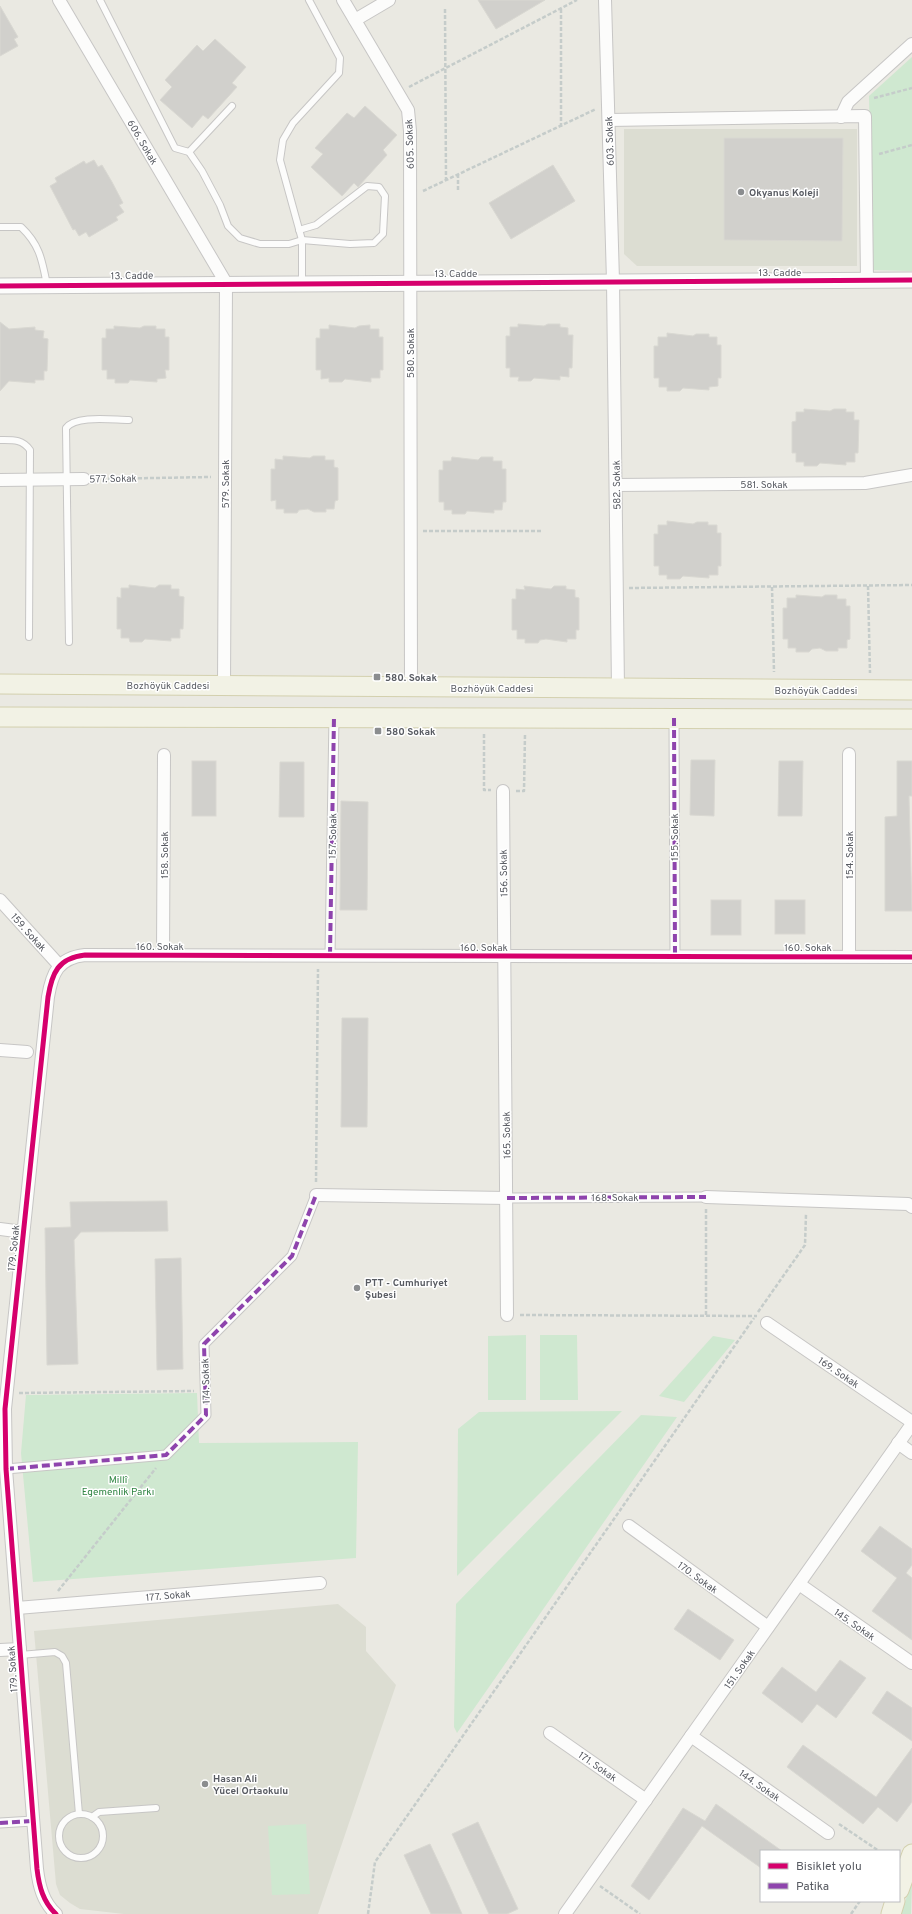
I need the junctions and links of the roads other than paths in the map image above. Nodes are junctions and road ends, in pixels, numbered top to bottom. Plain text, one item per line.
1 (59, 0) edge
2 (100, 0) edge
3 (309, 0) edge
4 (343, 0) edge
5 (389, 0) edge
6 (605, 0) edge
7 (355, 20) junction
8 (912, 44) edge
9 (232, 106) dead end
10 (841, 117) junction
11 (609, 120) junction
12 (189, 152) junction
13 (0, 227) edge
14 (299, 230) junction
15 (302, 240) junction
16 (867, 280) junction
17 (912, 280) edge
18 (410, 282) junction
19 (613, 282) junction
20 (226, 283) junction
21 (302, 283) junction
22 (47, 285) junction
23 (0, 286) edge
24 (129, 420) dead end
25 (0, 440) edge
26 (912, 475) edge
27 (67, 479) junction
28 (84, 479) road end
29 (0, 480) edge
30 (31, 480) junction
31 (616, 485) junction
32 (29, 637) dead end
33 (69, 642) dead end
34 (0, 684) edge
35 (224, 686) junction
36 (411, 687) junction
37 (618, 688) junction
38 (912, 690) edge
39 (0, 717) edge
40 (334, 717) junction
41 (674, 718) junction
42 (912, 718) edge
43 (849, 754) dead end
44 (164, 755) dead end
45 (503, 791) road end
46 (0, 900) edge
47 (163, 955) junction
48 (324, 955) junction
49 (504, 956) junction
50 (675, 956) junction
51 (850, 956) junction
52 (912, 956) edge
53 (59, 965) junction
54 (0, 1050) edge
55 (27, 1052) dead end
56 (316, 1195) joint
57 (706, 1197) joint
58 (507, 1198) junction
59 (912, 1207) edge
60 (0, 1229) edge
61 (23, 1232) junction
62 (507, 1314) road end
63 (767, 1323) road end
64 (912, 1423) edge
65 (898, 1443) junction
66 (912, 1453) edge
67 (3, 1469) edge
68 (628, 1526) dead end
69 (320, 1583) dead end
70 (799, 1584) junction
71 (17, 1608) junction
72 (768, 1627) junction
73 (0, 1650) edge
74 (20, 1652) junction
75 (912, 1663) edge
76 (550, 1732) dead end
77 (691, 1736) junction
78 (646, 1800) junction
79 (156, 1808) dead end
80 (79, 1814) junction
81 (92, 1817) junction
82 (33, 1821) junction
83 (0, 1823) edge
84 (828, 1833) road end
85 (912, 1854) edge
86 (900, 1887) edge
87 (895, 1902) edge
88 (50, 1912) edge
89 (565, 1914) edge
90 (891, 1914) edge

1 - 20 street, 606. Sokak
2 - 12 lane
3 - 14 lane
4 - 7 street, 605. Sokak
5 - 7 street
6 - 11 street, 603. Sokak
7 - 18 street, 605. Sokak
8 - 10 street
9 - 12 lane
10 - 11 street
10 - 16 street
11 - 19 street, 603. Sokak
12 - 15 lane
13 - 22 lane
14 - 15 lane
14 - 15 lane
15 - 21 lane
16 - 17 street, 13. Cadde
16 - 19 street, 13. Cadde
18 - 19 street, 13. Cadde
18 - 21 street, 13. Cadde
18 - 36 street, 580. Sokak
19 - 31 street, 582. Sokak
20 - 21 street, 13. Cadde
20 - 22 street, 13. Cadde
20 - 35 street, 579. Sokak
22 - 23 street, 13. Cadde
24 - 27 lane
25 - 30 lane
26 - 31 street, 581. Sokak
27 - 28 street, 577. Sokak
27 - 30 street, 577. Sokak
27 - 33 lane
29 - 30 street, 577. Sokak
30 - 32 lane
31 - 37 street, 582. Sokak
34 - 35 main road, Bozhöyük Caddesi
35 - 36 main road, Bozhöyük Caddesi
36 - 37 main road, Bozhöyük Caddesi
37 - 38 main road, Bozhöyük Caddesi
39 - 40 main road
40 - 41 main road
40 - 48 street, 157. Sokak
41 - 42 main road
41 - 50 street, 155. Sokak
43 - 51 street, 154. Sokak
44 - 47 street, 158. Sokak
45 - 49 street, 156. Sokak
46 - 53 street, 159. Sokak
47 - 48 street, 160. Sokak
47 - 53 street, 160. Sokak
48 - 49 street, 160. Sokak
49 - 50 street, 160. Sokak
49 - 58 street, 165. Sokak
50 - 51 street, 160. Sokak
51 - 52 street, 160. Sokak
53 - 61 street, 179. Sokak
54 - 55 street
56 - 58 street, 168. Sokak
56 - 67 street, 174. Sokak
57 - 58 street, 168. Sokak
57 - 59 street, 168. Sokak
58 - 62 street, 165. Sokak
60 - 61 street
61 - 67 street, 179. Sokak
63 - 64 street, 169. Sokak
64 - 65 street, 151. Sokak
65 - 66 street
65 - 70 street, 151. Sokak
67 - 71 street, 179. Sokak
68 - 72 street, 170. Sokak
69 - 71 street, 177. Sokak
70 - 72 street, 151. Sokak
70 - 75 street, 145. Sokak
71 - 74 street, 179. Sokak
72 - 77 street, 151. Sokak
73 - 74 street
74 - 80 lane
74 - 82 street, 179. Sokak
76 - 78 street, 171. Sokak
77 - 78 street, 151. Sokak
77 - 84 street, 144. Sokak
78 - 89 street, 151. Sokak
79 - 81 lane
80 - 81 lane
80 - 81 lane
82 - 83 street
82 - 88 street, 179. Sokak
85 - 86 main road
87 - 90 main road

